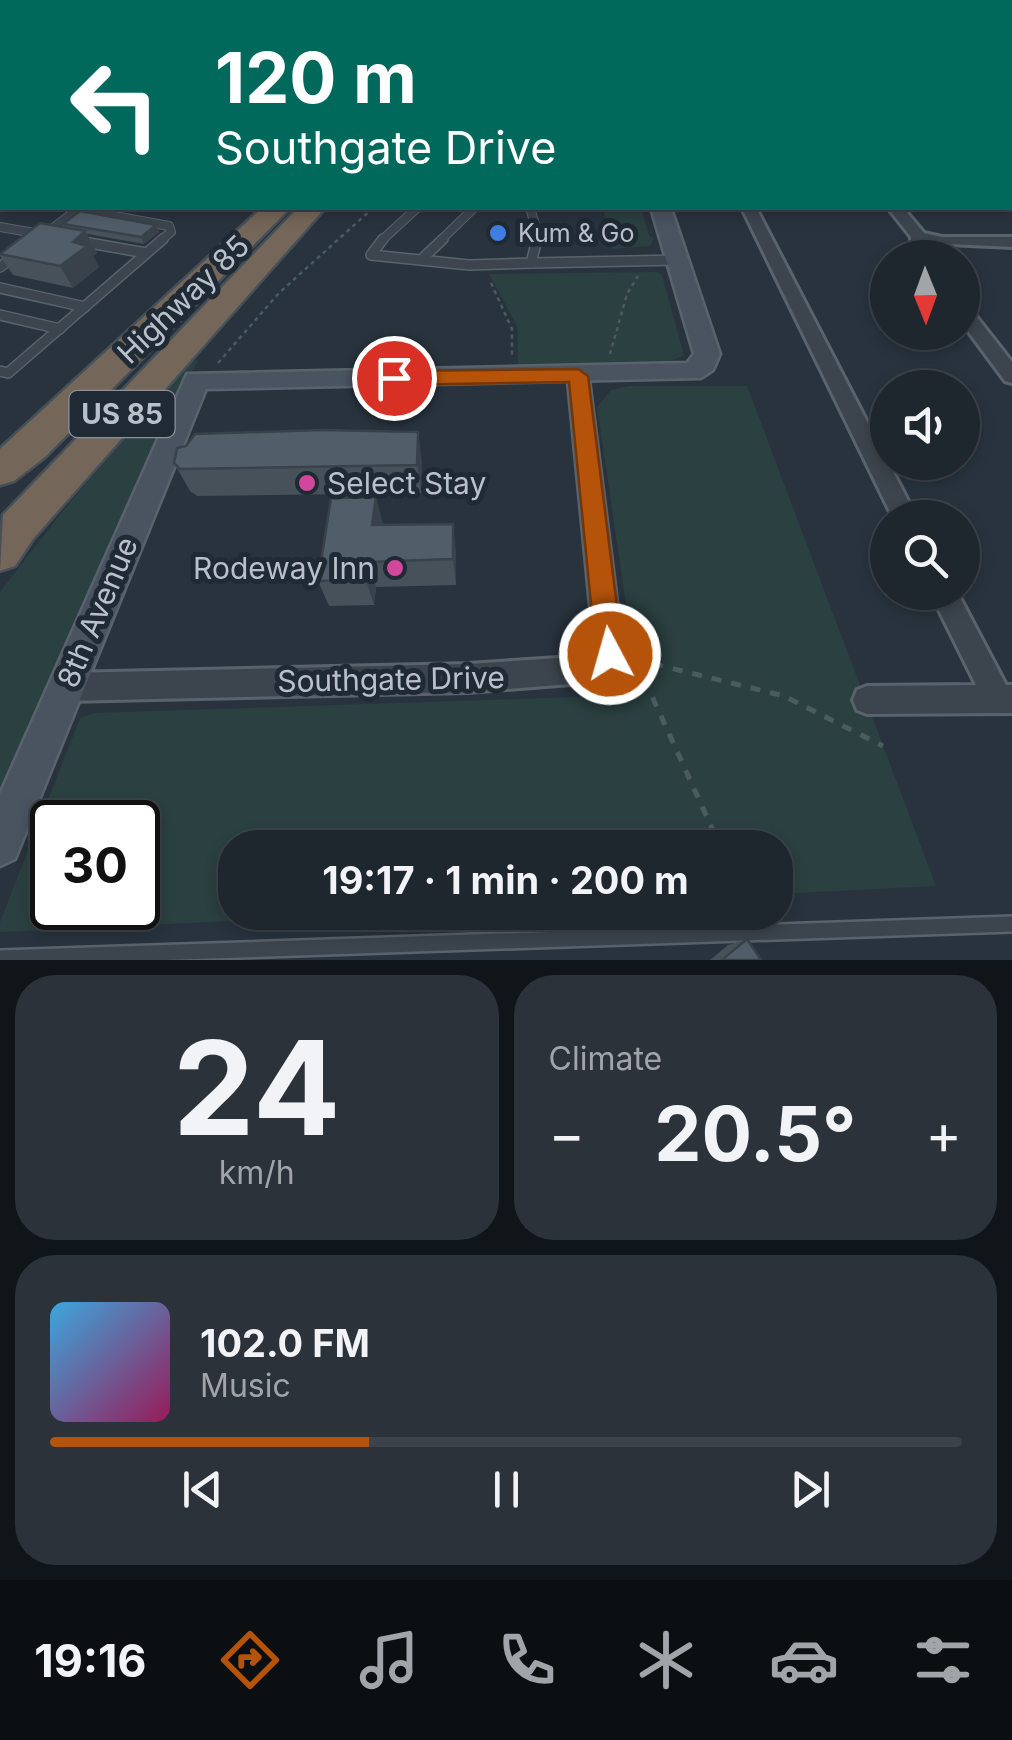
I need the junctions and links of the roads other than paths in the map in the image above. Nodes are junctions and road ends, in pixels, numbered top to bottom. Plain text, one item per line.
1 (72, 210) edge
2 (82, 210) edge
3 (310, 210) edge
4 (415, 210) edge
5 (472, 210) edge
6 (531, 210) edge
7 (662, 210) edge
8 (750, 210) edge
9 (897, 210) edge
10 (268, 213) edge
11 (1, 228) edge
12 (44, 234) junction
13 (79, 236) edge
14 (59, 238) edge
15 (916, 240) edge
16 (980, 242) edge
17 (1012, 242) edge
18 (146, 254) junction
19 (423, 258) junction
20 (679, 260) junction
21 (531, 262) junction
22 (0, 267) edge
23 (0, 288) edge
24 (85, 307) junction
25 (0, 315) edge
26 (60, 329) junction
27 (980, 334) edge
28 (590, 371) junction
29 (3, 374) edge
30 (1012, 376) edge
31 (10, 465) edge
32 (896, 500) edge
33 (0, 554) edge
34 (954, 610) edge
35 (66, 686) junction
36 (1005, 699) edge
37 (867, 700) dead end
38 (0, 844) edge
39 (1012, 924) edge
40 (0, 958) edge

1 - 12 lane
2 - 18 lane
3 - 33 highway, Highway 85 / US 85
4 - 19 lane
5 - 19 lane
6 - 21 lane
7 - 20 street
8 - 32 street
9 - 15 street
10 - 31 highway, Highway 85 / US 85
11 - 12 lane
12 - 14 lane
12 - 22 lane
13 - 18 lane
16 - 17 street
18 - 24 lane
19 - 21 lane
20 - 21 lane
20 - 28 street
23 - 24 lane
24 - 26 lane
25 - 26 lane
26 - 29 lane
27 - 30 street
28 - 35 street, 8th Avenue
28 - 35 street, Southgate Drive
34 - 36 street
35 - 38 street, 8th Avenue
36 - 37 street
39 - 40 lane

